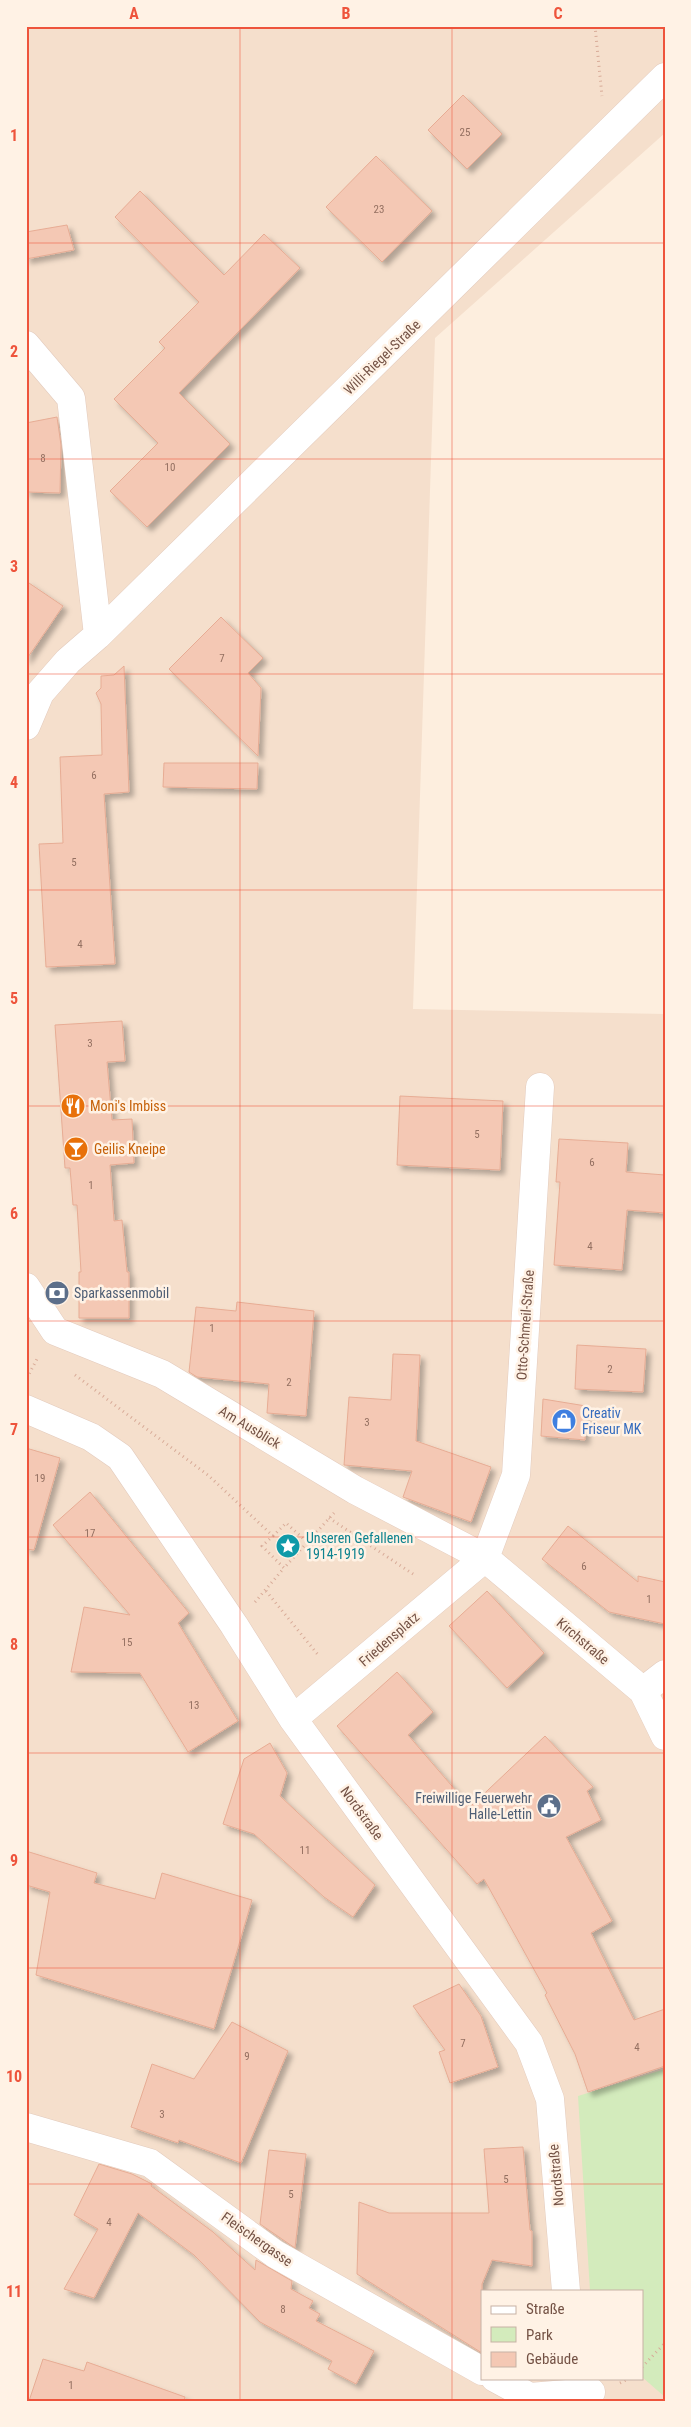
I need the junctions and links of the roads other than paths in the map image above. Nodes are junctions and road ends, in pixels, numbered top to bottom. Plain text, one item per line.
1 (665, 77) edge
2 (26, 345) edge
3 (98, 635) junction
4 (33, 690) edge
5 (26, 726) edge
6 (540, 1087) dead end
7 (26, 1287) edge
8 (26, 1410) edge
9 (485, 1558) junction
10 (665, 1674) edge
11 (643, 1691) junction
12 (293, 1719) junction
13 (665, 1736) edge
14 (26, 2127) edge
15 (566, 2290) edge
16 (481, 2370) edge
17 (499, 2380) edge
18 (592, 2390) edge

1 - 3 street, Willi-Riegel-Straße
2 - 3 street
3 - 4 street, Willi-Riegel-Straße
4 - 5 street, Willi-Riegel-Straße
6 - 9 street, Otto-Schmeil-Straße
7 - 9 street, Am Ausblick
8 - 12 street, Nordstraße
9 - 11 street, Kirchstraße
9 - 12 street, Friedensplatz
10 - 11 street
11 - 13 street, Kirchstraße
12 - 15 street, Nordstraße
14 - 16 street, Fleischergasse
17 - 18 street

